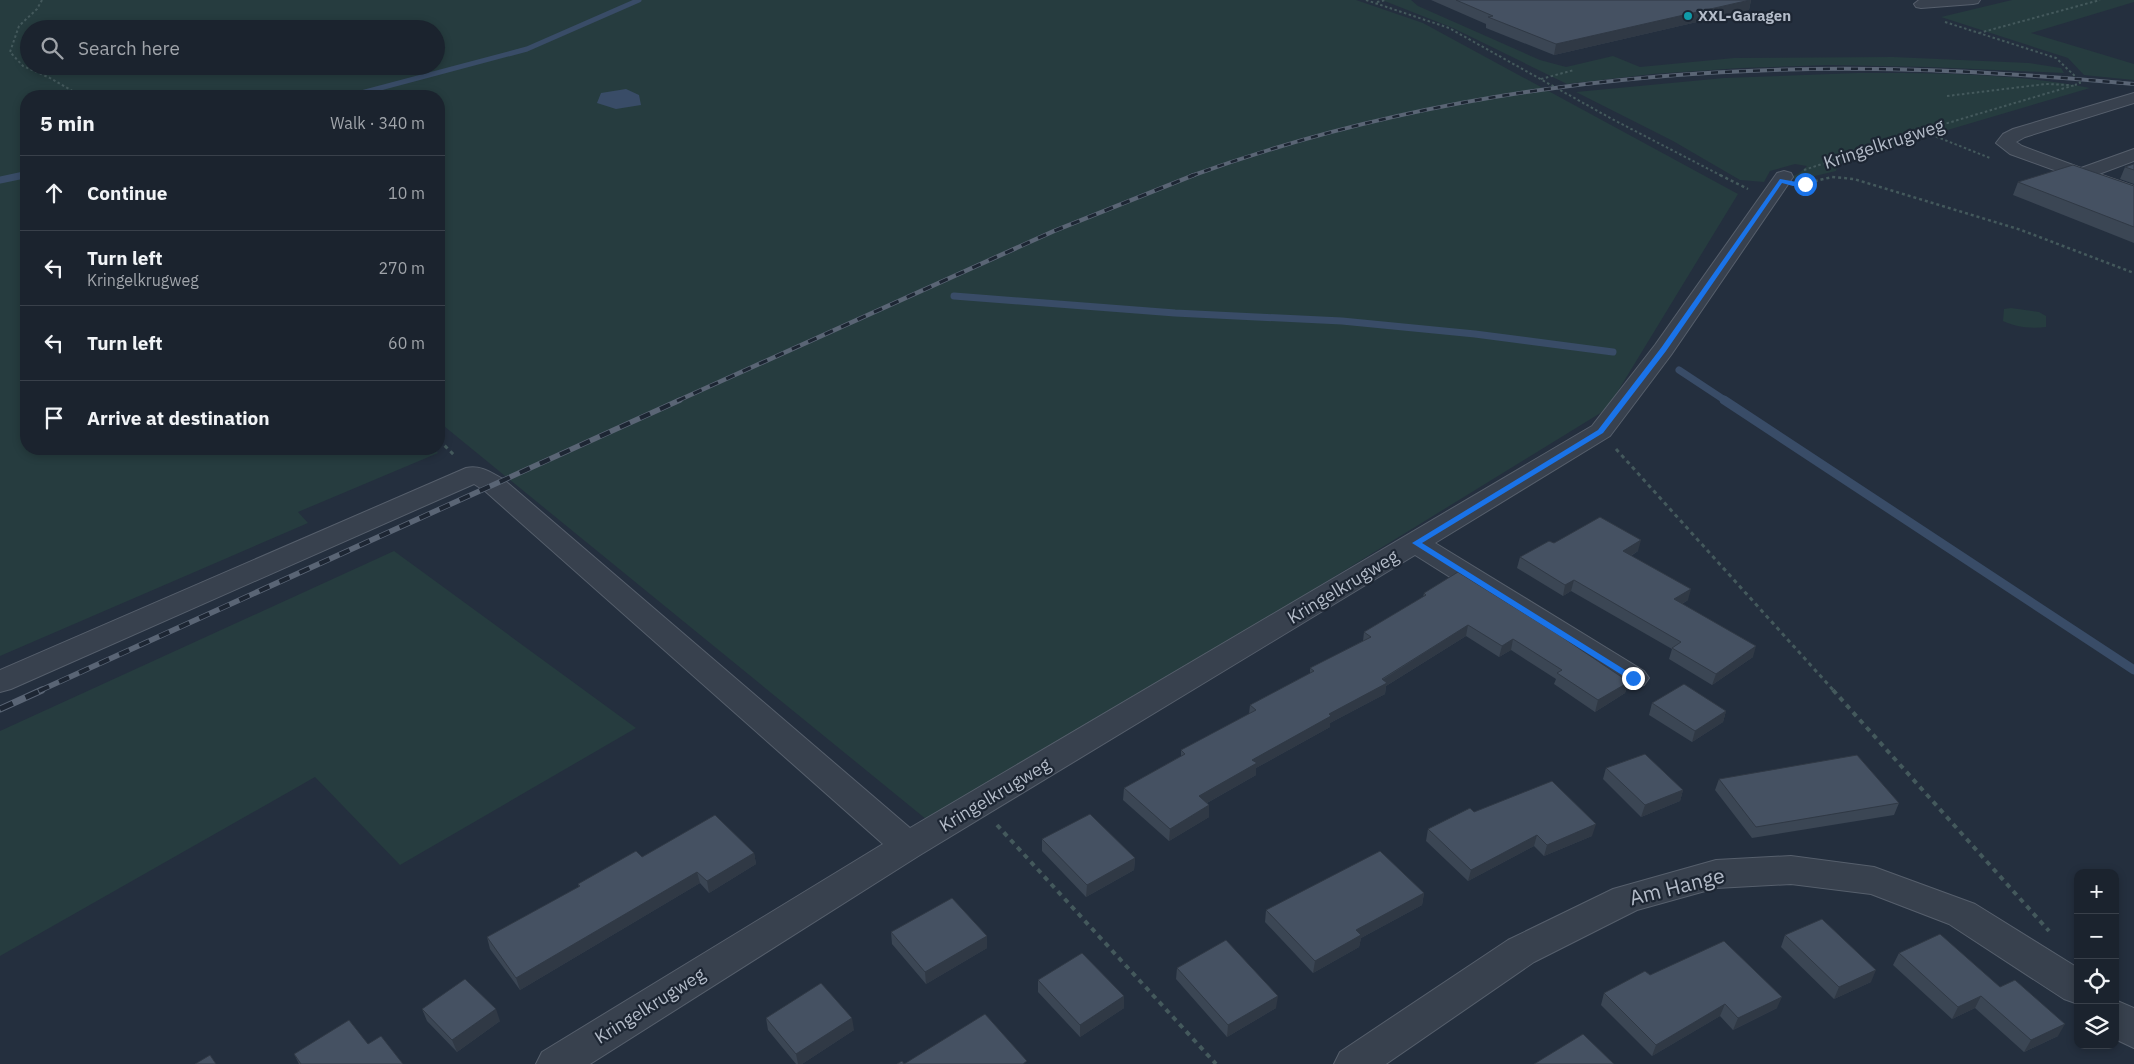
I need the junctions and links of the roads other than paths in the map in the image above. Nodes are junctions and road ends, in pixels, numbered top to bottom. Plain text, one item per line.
1 (1973, 0) edge
2 (1921, 4) dead end
3 (2134, 98) edge
4 (2134, 155) edge
5 (2081, 174) junction
6 (1782, 179) road end
7 (2134, 193) edge
8 (1416, 543) junction
9 (1633, 678) dead end
10 (0, 682) edge
11 (908, 846) junction
12 (2074, 985) edge
13 (2119, 1019) edge
14 (2134, 1031) edge
15 (556, 1064) edge
16 (1354, 1064) edge

1 - 2 street
3 - 5 street
4 - 5 street
5 - 7 street
6 - 8 street, Kringelkrugweg
8 - 9 street
8 - 11 street, Kringelkrugweg
10 - 11 street
11 - 15 street, Kringelkrugweg
12 - 16 street, Am Hange
13 - 14 street

